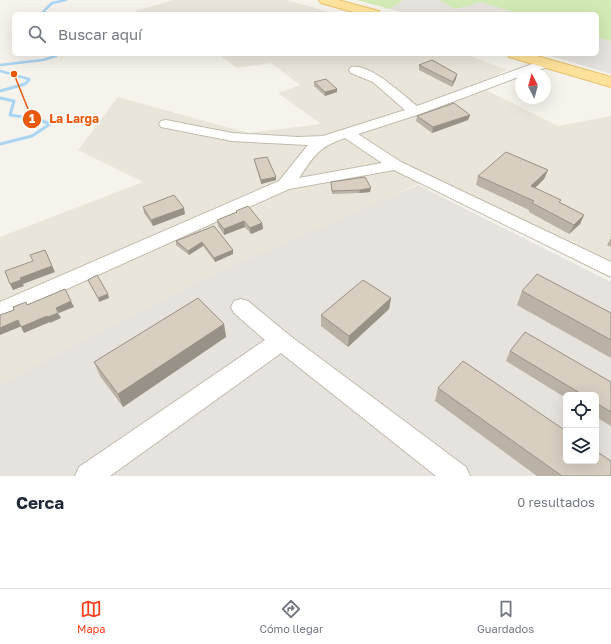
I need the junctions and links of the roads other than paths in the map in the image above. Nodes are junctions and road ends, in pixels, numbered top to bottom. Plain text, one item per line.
1 (325, 0) edge
2 (367, 12) edge
3 (521, 56) edge
4 (546, 63) junction
5 (355, 70) dead end
6 (611, 82) edge
7 (415, 111) junction
8 (166, 124) dead end
9 (347, 133) junction
10 (324, 140) junction
11 (396, 165) junction
12 (285, 185) junction
13 (611, 270) edge
14 (4, 304) edge
15 (242, 307) dead end
16 (281, 341) junction
17 (88, 476) edge
18 (457, 476) edge

1 - 2 main road
3 - 4 main road
4 - 6 main road
4 - 7 street
5 - 7 street
7 - 9 street
8 - 10 street
9 - 10 street
9 - 11 street
10 - 12 street
11 - 12 street
11 - 13 street
12 - 14 street
15 - 16 street
16 - 17 street
16 - 18 street

